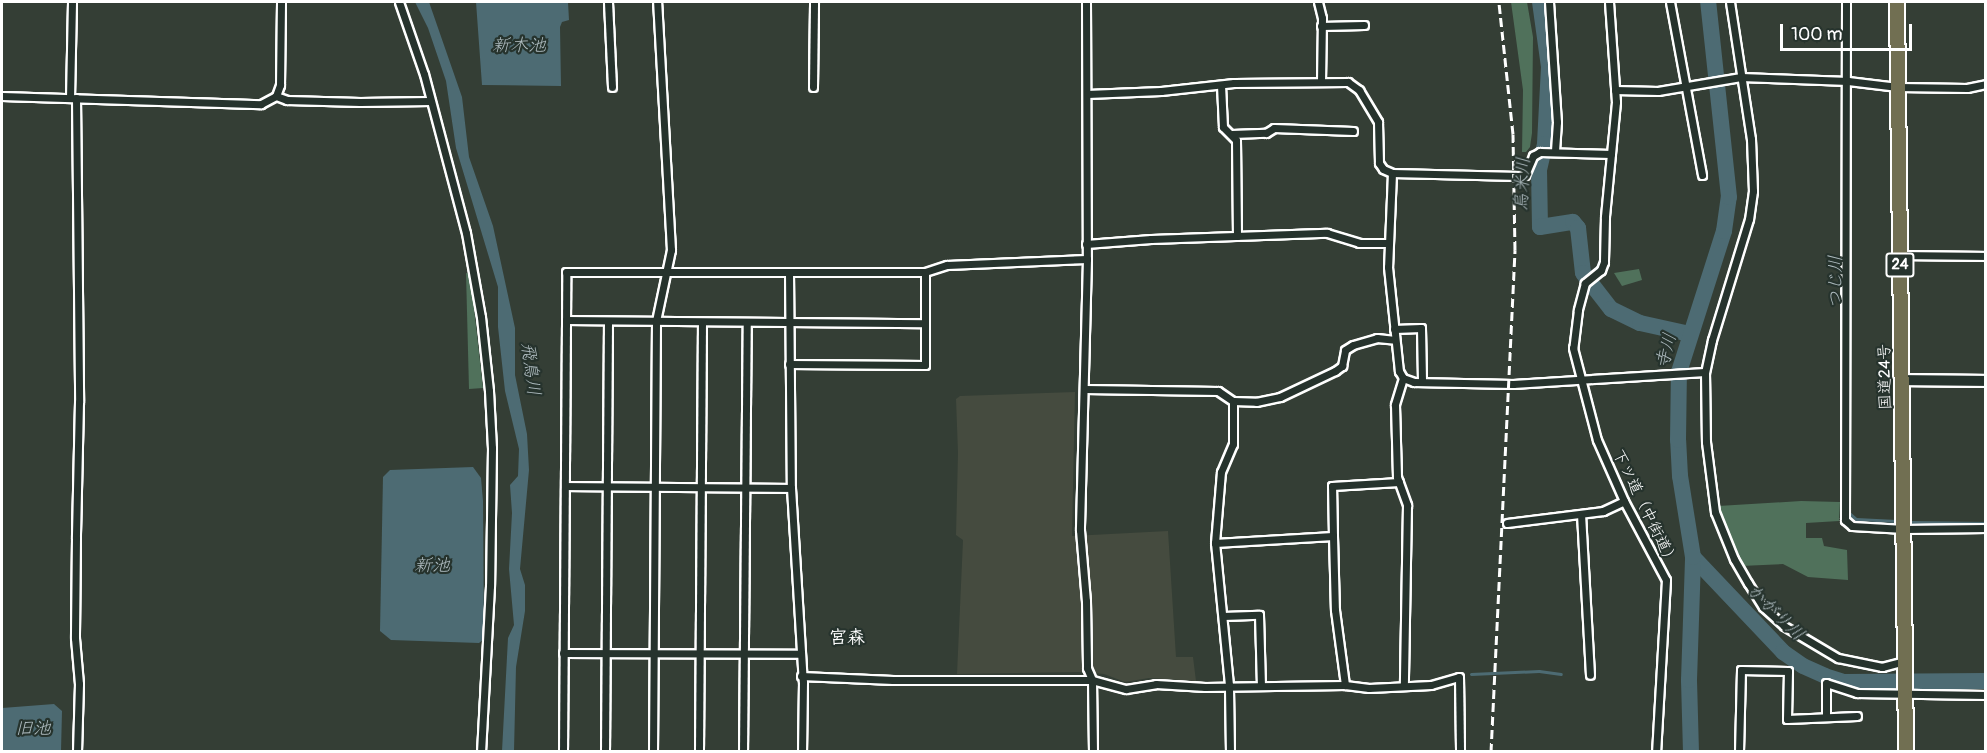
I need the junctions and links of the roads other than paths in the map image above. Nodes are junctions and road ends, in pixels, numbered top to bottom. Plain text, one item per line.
1 (72, 2) edge
2 (281, 2) edge
3 (399, 2) edge
4 (608, 2) edge
5 (657, 2) edge
6 (814, 2) edge
7 (1086, 2) edge
8 (1318, 2) edge
9 (1549, 2) edge
10 (1609, 2) edge
11 (1670, 2) edge
12 (1730, 2) edge
13 (1846, 2) edge
14 (1897, 2) edge
15 (1364, 25) dead end
16 (1321, 27) junction
17 (1739, 78) junction
18 (1321, 81) junction
19 (1849, 82) junction
20 (1221, 84) junction
21 (1986, 84) edge
22 (1687, 86) junction
23 (612, 87) dead end
24 (813, 87) dead end
25 (1898, 87) junction
26 (1615, 90) junction
27 (1087, 94) junction
28 (2, 96) edge
29 (276, 96) junction
30 (73, 98) junction
31 (430, 101) junction
32 (1353, 131) dead end
33 (1232, 134) junction
34 (1555, 152) junction
35 (1611, 154) junction
36 (1392, 173) junction
37 (1702, 175) dead end
38 (1237, 236) junction
39 (1387, 243) junction
40 (1086, 244) junction
41 (1900, 255) junction
42 (1986, 256) edge
43 (1087, 259) junction
44 (666, 271) junction
45 (789, 272) junction
46 (925, 272) junction
47 (566, 320) junction
48 (608, 321) junction
49 (656, 321) junction
50 (702, 322) junction
51 (747, 322) junction
52 (789, 322) junction
53 (925, 323) junction
54 (1394, 328) junction
55 (1395, 340) junction
56 (789, 364) junction
57 (1701, 373) junction
58 (1403, 378) junction
59 (1580, 379) junction
60 (1901, 380) junction
61 (1986, 381) edge
62 (1422, 382) junction
63 (1085, 389) junction
64 (1233, 401) junction
65 (1399, 482) junction
66 (565, 486) junction
67 (608, 487) junction
68 (655, 487) junction
69 (702, 487) junction
70 (745, 488) junction
71 (791, 488) junction
72 (1624, 501) junction
73 (1581, 514) junction
74 (1507, 523) dead end
75 (1986, 528) edge
76 (1904, 529) junction
77 (1334, 536) junction
78 (1215, 543) junction
79 (1223, 616) junction
80 (563, 653) junction
81 (606, 653) junction
82 (654, 653) junction
83 (700, 653) junction
84 (744, 653) junction
85 (800, 654) junction
86 (1906, 664) junction
87 (1590, 675) dead end
88 (801, 676) junction
89 (1092, 681) junction
90 (1404, 684) junction
91 (1229, 685) junction
92 (1345, 685) junction
93 (1261, 686) junction
94 (1906, 692) junction
95 (1986, 695) edge
96 (1857, 716) dead end
97 (1826, 717) junction
98 (77, 752) edge
99 (481, 752) edge
100 (563, 752) edge
101 (605, 752) edge
102 (652, 752) edge
103 (699, 752) edge
104 (744, 752) edge
105 (802, 752) edge
106 (1094, 752) edge
107 (1230, 752) edge
108 (1460, 752) edge
109 (1656, 752) edge
110 (1739, 752) edge
111 (1906, 752) edge

1 - 30 street
2 - 29 street
3 - 31 street
4 - 23 street
5 - 44 street
6 - 24 street
7 - 27 street
8 - 16 street
9 - 34 street
10 - 26 street, 下ツ道（中街道）
11 - 22 street
12 - 17 street
13 - 19 street
14 - 25 highway, 国道24号 / 24
15 - 16 street
16 - 18 street
17 - 19 street
17 - 22 street
17 - 57 street
18 - 20 street
18 - 36 street
19 - 25 street
19 - 76 street
20 - 27 street
20 - 33 street
21 - 25 street
22 - 26 street
22 - 37 street
25 - 41 highway, 国道24号 / 24
26 - 35 street, 下ツ道（中街道）
27 - 40 street
28 - 30 street
29 - 30 street
29 - 31 street
30 - 98 street
31 - 99 street
32 - 33 street
33 - 38 street
34 - 35 street
34 - 36 street
35 - 59 street, 下ツ道（中街道）
36 - 39 street
38 - 39 street
38 - 40 street
39 - 54 street
40 - 43 street
41 - 42 street
41 - 60 highway, 国道24号 / 24
43 - 46 street
43 - 63 street
44 - 45 street
44 - 47 street
44 - 49 street
45 - 46 street
45 - 52 street
46 - 53 street
47 - 48 street
47 - 66 street
48 - 49 street
48 - 67 street
49 - 50 street
49 - 68 street
50 - 51 street
50 - 69 street
51 - 52 street
51 - 70 street
52 - 53 street
52 - 56 street
53 - 56 street
54 - 55 street
54 - 62 street
55 - 58 street
55 - 64 street
56 - 71 street
57 - 59 street
57 - 86 street
58 - 62 street
58 - 65 street
59 - 62 street
59 - 72 street, 下ツ道（中街道）
60 - 61 street
60 - 76 highway, 国道24号 / 24
63 - 64 street
63 - 89 street
64 - 78 street
65 - 77 street
65 - 90 street
66 - 67 street
66 - 80 street
67 - 68 street
67 - 81 street
68 - 69 street
68 - 82 street
69 - 70 street
69 - 83 street
70 - 71 street
70 - 84 street
71 - 85 street
72 - 73 street
72 - 109 street, 下ツ道（中街道）
73 - 74 street
73 - 87 street
75 - 76 street
76 - 86 highway, 国道24号 / 24
77 - 78 street
77 - 92 street
78 - 79 street
79 - 91 street
79 - 93 street
80 - 81 street
80 - 100 street
81 - 82 street
81 - 101 street
82 - 83 street
82 - 102 street
83 - 84 street
83 - 103 street
84 - 85 street
84 - 104 street
85 - 88 street
86 - 94 highway, 国道24号 / 24
88 - 89 street
88 - 105 street
89 - 91 street
89 - 106 street
90 - 92 street
90 - 108 street
91 - 93 street
91 - 107 street
92 - 93 street
94 - 95 street
94 - 97 street
94 - 111 highway, 国道24号 / 24
96 - 97 street
97 - 110 street

